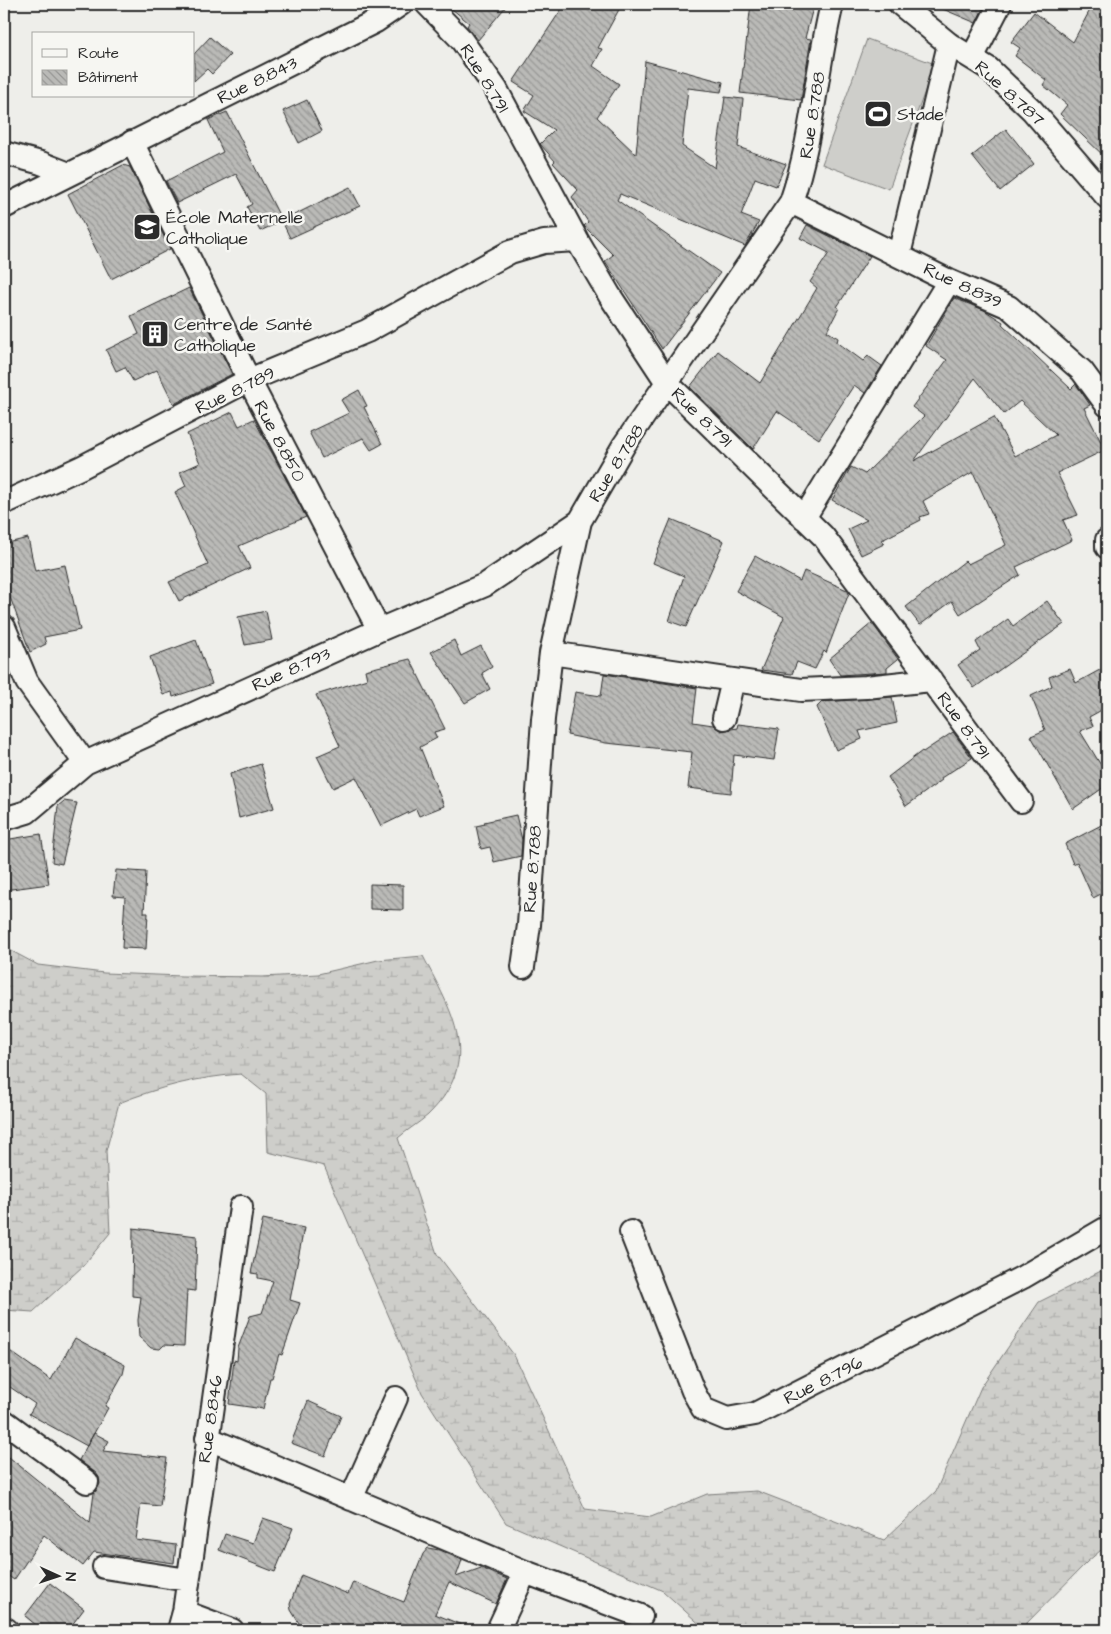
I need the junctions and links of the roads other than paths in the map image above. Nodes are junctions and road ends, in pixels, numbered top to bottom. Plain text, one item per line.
1 (401, 4) edge
2 (427, 4) edge
3 (832, 4) edge
4 (900, 4) edge
5 (1000, 4) edge
6 (949, 44) junction
7 (972, 58) junction
8 (132, 142) junction
9 (4, 153) edge
10 (69, 174) junction
11 (1107, 197) edge
12 (791, 202) junction
13 (4, 207) edge
14 (577, 240) junction
15 (899, 255) junction
16 (949, 281) junction
17 (249, 380) junction
18 (668, 384) junction
19 (1107, 405) edge
20 (4, 503) edge
21 (804, 518) junction
22 (580, 521) junction
23 (1107, 540) edge
24 (1107, 547) edge
25 (4, 627) edge
26 (379, 630) junction
27 (551, 653) junction
28 (733, 680) junction
29 (931, 680) junction
30 (724, 718) dead end
31 (84, 763) junction
32 (1021, 801) dead end
33 (4, 819) edge
34 (523, 966) dead end
35 (241, 1207) dead end
36 (1107, 1228) edge
37 (631, 1232) dead end
38 (396, 1398) dead end
39 (4, 1420) edge
40 (207, 1438) junction
41 (87, 1482) dead end
42 (351, 1499) junction
43 (104, 1567) dead end
44 (525, 1572) junction
45 (188, 1580) junction
46 (641, 1616) dead end
47 (181, 1621) edge
48 (4, 1628) edge
49 (7, 1630) edge
50 (232, 1630) edge
51 (498, 1630) edge

1 - 8 street, Rue 8.843
2 - 14 street, Rue 8.791
3 - 12 street, Rue 8.788
4 - 6 street, Rue 8.787
5 - 7 street
6 - 7 street, Rue 8.787
6 - 15 street
7 - 11 street, Rue 8.787
8 - 10 street, Rue 8.843
8 - 17 street, Rue 8.850
9 - 10 street
10 - 13 street, Rue 8.843
12 - 15 street, Rue 8.839
12 - 18 street, Rue 8.788
14 - 17 street, Rue 8.789
14 - 18 street, Rue 8.791
15 - 16 street, Rue 8.839
16 - 19 street, Rue 8.839
16 - 21 street
17 - 20 street, Rue 8.789
17 - 26 street, Rue 8.850
18 - 21 street, Rue 8.791
18 - 22 street, Rue 8.788
21 - 29 street, Rue 8.791
22 - 26 street, Rue 8.793
22 - 27 street, Rue 8.788
23 - 24 street
25 - 31 street
26 - 31 street, Rue 8.793
27 - 28 street
27 - 34 street, Rue 8.788
28 - 29 street
28 - 30 street
29 - 32 street, Rue 8.791
31 - 33 street, Rue 8.793
35 - 40 street, Rue 8.846
36 - 37 street, Rue 8.796
38 - 42 street
39 - 41 street
40 - 42 street
40 - 45 street, Rue 8.846
42 - 44 street
43 - 45 street
44 - 46 street
44 - 51 street
45 - 47 street, Rue 8.846
47 - 50 street
48 - 49 street

